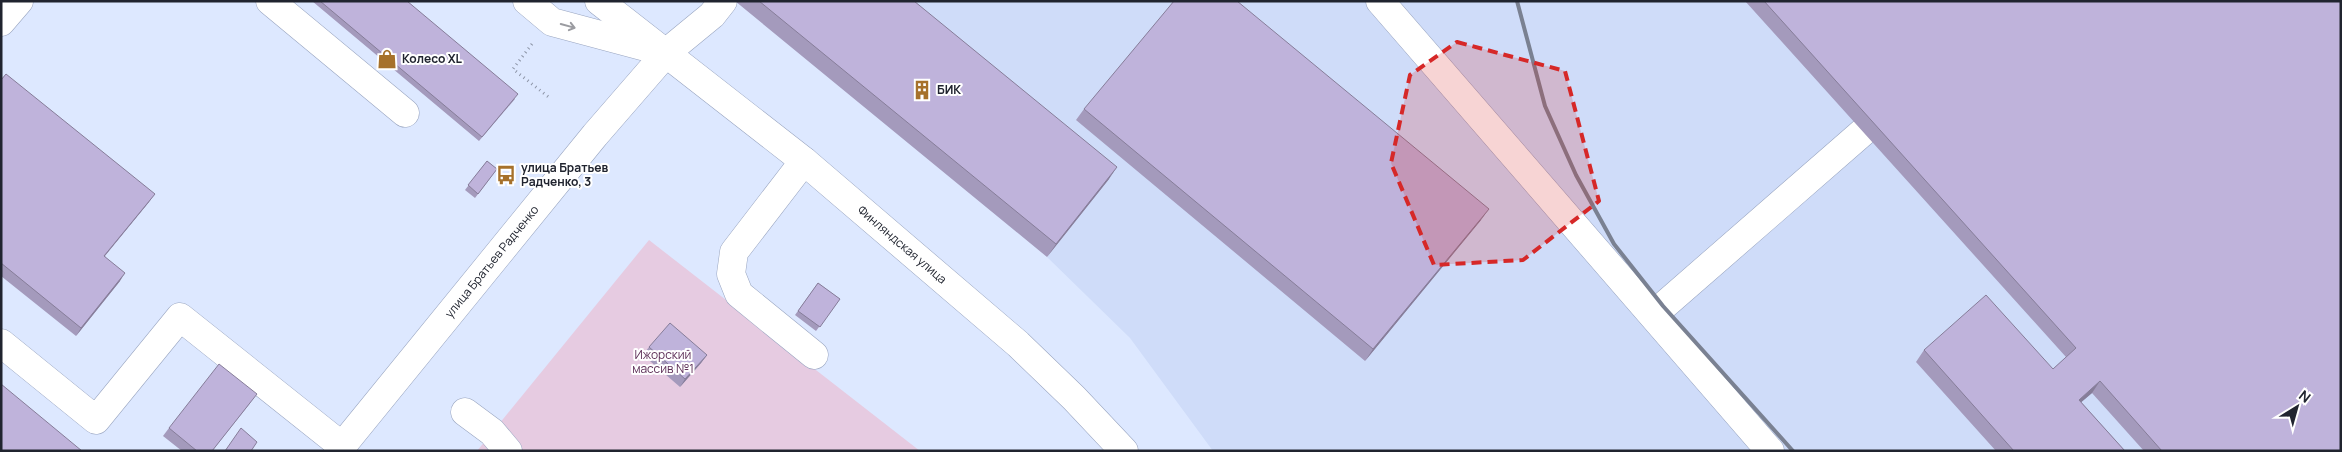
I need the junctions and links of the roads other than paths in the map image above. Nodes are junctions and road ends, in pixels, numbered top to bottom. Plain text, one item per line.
1 (19, 1) edge
2 (270, 1) edge
3 (527, 1) edge
4 (599, 1) edge
5 (723, 1) edge
6 (1380, 1) edge
7 (1, 22) edge
8 (667, 52) junction
9 (406, 113) dead end
10 (1863, 132) edge
11 (804, 161) junction
12 (1653, 315) junction
13 (1, 344) edge
14 (814, 355) dead end
15 (465, 412) dead end
16 (340, 448) edge
17 (508, 451) edge
18 (1124, 451) edge
19 (1770, 451) edge

1 - 7 street
2 - 9 street
3 -> 8 street, Финляндская улица
4 - 8 street, Финляндская улица
5 - 8 street, улица Братьев Радченко
6 - 12 street
8 - 11 street, Финляндская улица
8 - 16 street, улица Братьев Радченко
10 - 12 street
11 - 14 street
11 - 18 street, Финляндская улица
12 - 19 street
13 - 16 street
15 - 17 street

